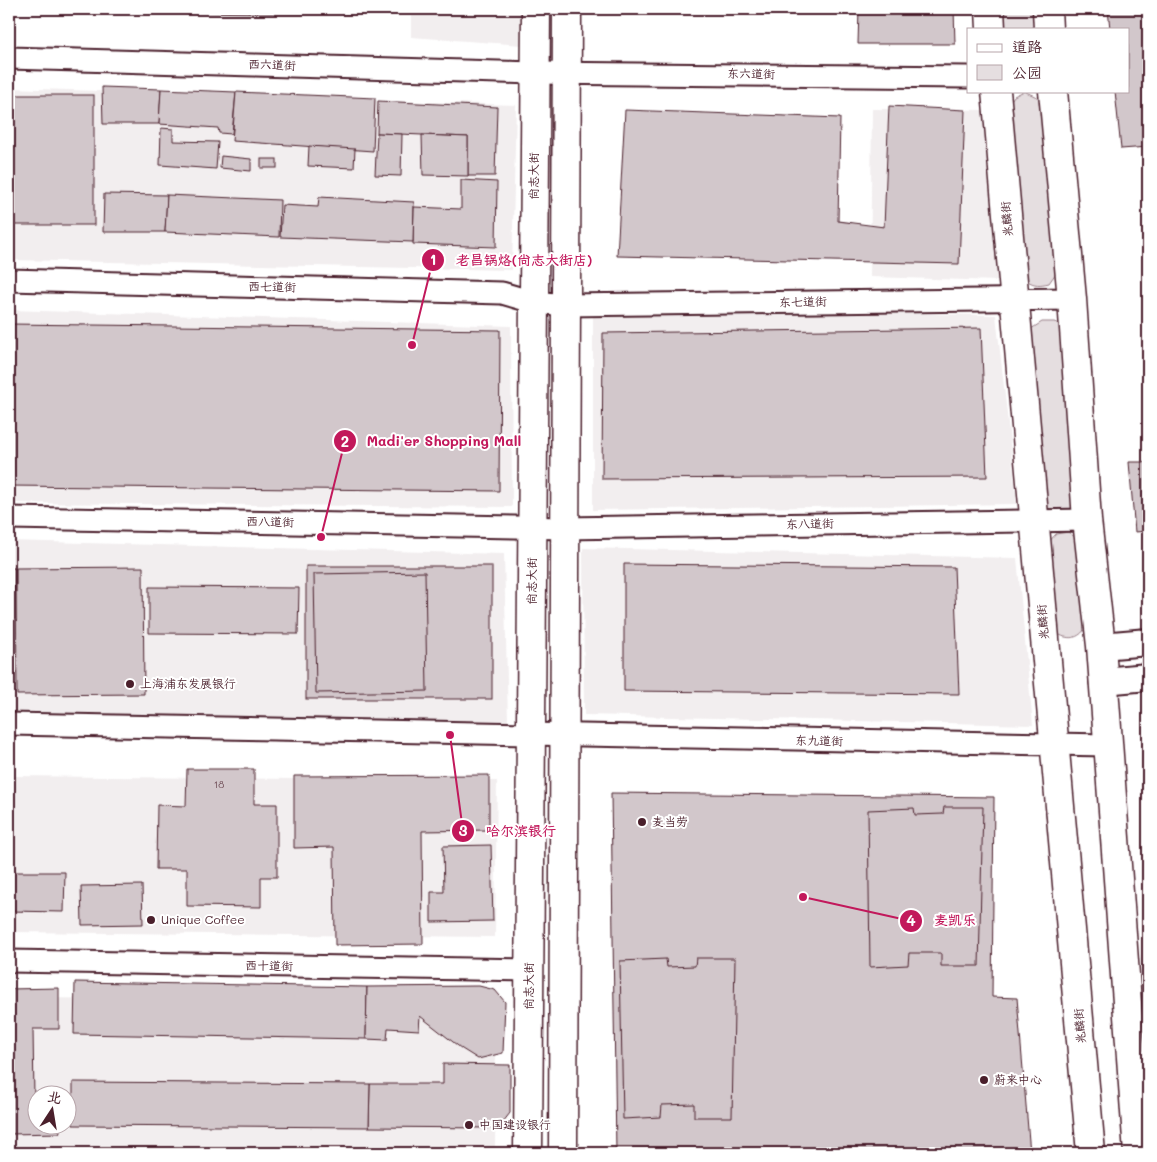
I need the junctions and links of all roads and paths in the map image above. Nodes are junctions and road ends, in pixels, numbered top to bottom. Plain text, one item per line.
1 (536, 9) edge
2 (567, 9) edge
3 (990, 9) edge
4 (1046, 9) edge
5 (991, 28) edge
6 (1048, 28) edge
7 (9, 58) edge
8 (567, 72) junction
9 (534, 73) junction
10 (967, 77) edge
11 (996, 92) edge
12 (1053, 92) edge
13 (9, 280) edge
14 (1072, 299) junction
15 (1014, 300) junction
16 (533, 302) junction
17 (566, 305) junction
18 (9, 518) edge
19 (1088, 520) junction
20 (1034, 521) junction
21 (532, 526) junction
22 (565, 528) junction
23 (1148, 642) edge
24 (1102, 646) junction
25 (1148, 677) edge
26 (1103, 681) junction
27 (9, 724) edge
28 (531, 733) junction
29 (564, 737) junction
30 (1054, 745) junction
31 (1107, 745) junction
32 (9, 961) edge
33 (530, 970) junction
34 (528, 1153) edge
35 (563, 1153) edge
36 (1091, 1153) edge
37 (1138, 1153) edge

1 - 9 main road, 尚志大街
2 - 8 main road
3 - 5 main road
4 - 6 main road
7 - 9 street, 西六道街
8 - 9 street, 东六道街
8 - 10 street, 东六道街
8 - 17 main road
9 - 16 main road, 尚志大街
11 - 15 main road, 兆麟街
12 - 14 main road
13 - 16 street, 西七道街
14 - 15 street, 东七道街
14 - 19 main road
15 - 17 street, 东七道街
15 - 20 main road, 兆麟街
16 - 17 street, 东七道街
16 - 21 main road, 尚志大街
17 - 22 main road
18 - 21 street, 西八道街
19 - 20 street, 东八道街
19 - 24 main road
20 - 22 street, 东八道街
20 - 30 main road, 兆麟街
21 - 22 street, 东八道街
21 - 28 main road, 尚志大街
22 - 29 main road
23 - 24 street
24 - 26 main road
25 - 26 street
26 - 31 main road
27 - 28 street, 东九道街
28 - 29 street, 东九道街
28 - 33 main road, 尚志大街
29 - 30 street, 东九道街
29 - 35 main road
30 - 31 street, 东九道街
30 - 36 main road, 兆麟街
31 - 37 main road
32 - 33 street, 西十道街
33 - 34 main road, 尚志大街

